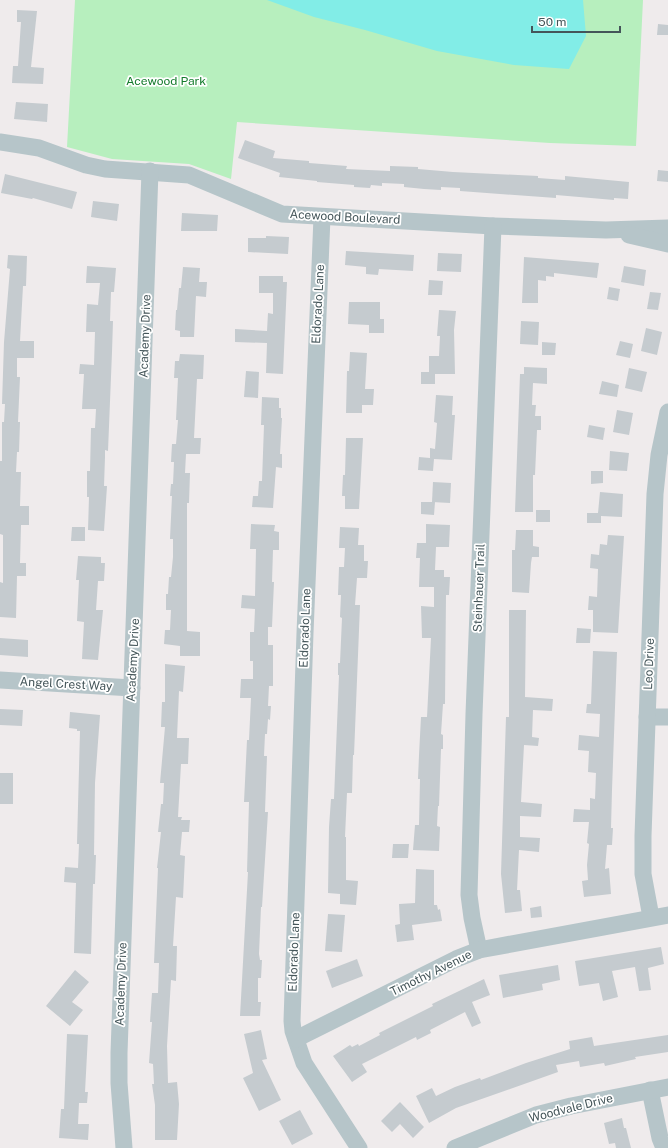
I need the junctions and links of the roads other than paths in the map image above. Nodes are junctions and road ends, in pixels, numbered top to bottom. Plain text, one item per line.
1 (0, 142) edge
2 (150, 171) junction
3 (322, 217) junction
4 (493, 226) junction
5 (668, 228) edge
6 (606, 230) junction
7 (668, 244) edge
8 (668, 412) edge
9 (0, 680) edge
10 (132, 688) junction
11 (647, 717) junction
12 (668, 718) edge
13 (668, 915) edge
14 (651, 917) junction
15 (479, 950) junction
16 (296, 1039) junction
17 (668, 1087) edge
18 (650, 1090) junction
19 (124, 1148) edge
20 (359, 1148) edge
21 (455, 1148) edge
22 (664, 1148) edge

1 - 2 street, Acewood Boulevard
2 - 3 street, Acewood Boulevard
2 - 10 street, Academy Drive
3 - 4 street, Acewood Boulevard
3 - 16 street, Eldorado Lane
4 - 6 street, Acewood Boulevard
4 - 15 street, Steinhauer Trail
5 - 6 street, Acewood Boulevard
6 - 7 street, Acewood Boulevard
8 - 11 street, Leo Drive
9 - 10 street, Angel Crest Way
10 - 19 street, Academy Drive
11 - 12 street
11 - 14 street, Leo Drive
13 - 14 street, Timothy Avenue
14 - 15 street, Timothy Avenue
15 - 16 street, Timothy Avenue
16 - 20 street, Eldorado Lane
17 - 18 street, Woodvale Drive
18 - 21 street, Woodvale Drive
18 - 22 street

